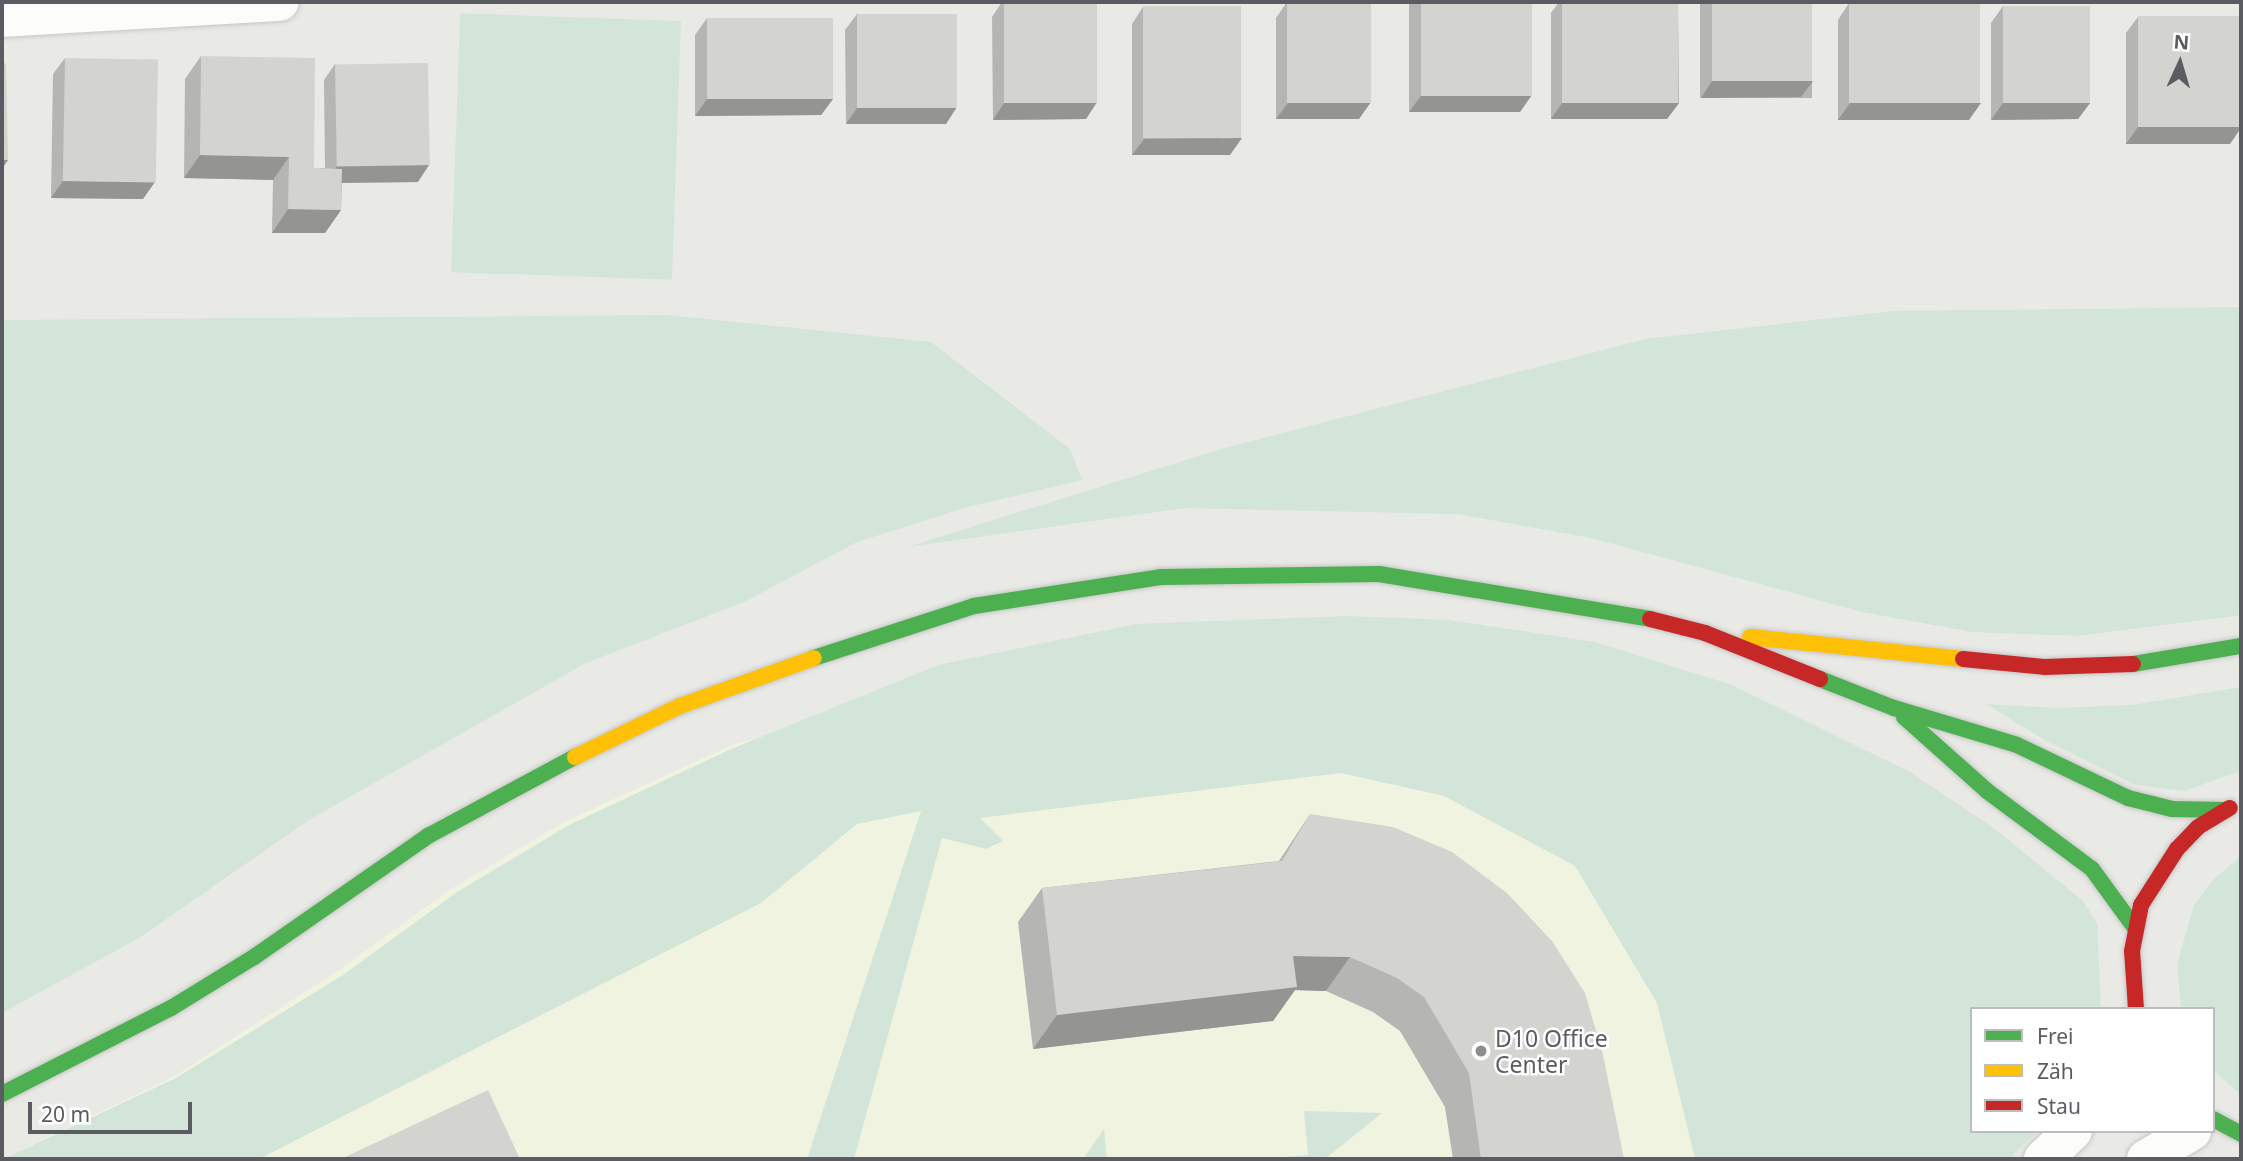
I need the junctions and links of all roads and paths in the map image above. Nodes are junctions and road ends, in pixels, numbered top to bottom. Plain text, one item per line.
1 (281, 2) edge
2 (2, 18) edge
3 (1705, 633) junction
4 (2241, 646) edge
5 (1894, 708) junction
6 (2241, 803) edge
7 (2224, 810) junction
8 (2135, 928) junction
9 (2136, 1007) edge
10 (2, 1094) edge
11 (2215, 1120) edge
12 (2071, 1133) edge
13 (2189, 1133) edge
14 (2241, 1134) edge
15 (2043, 1159) edge
16 (2146, 1159) edge

1 - 2 street
3 - 4 main road
3 - 5 main road
3 - 10 main road
5 - 7 main road
5 - 8 main road
6 - 7 main road
7 - 8 main road
8 - 9 main road
11 - 14 main road
12 - 15 street
13 - 16 street

